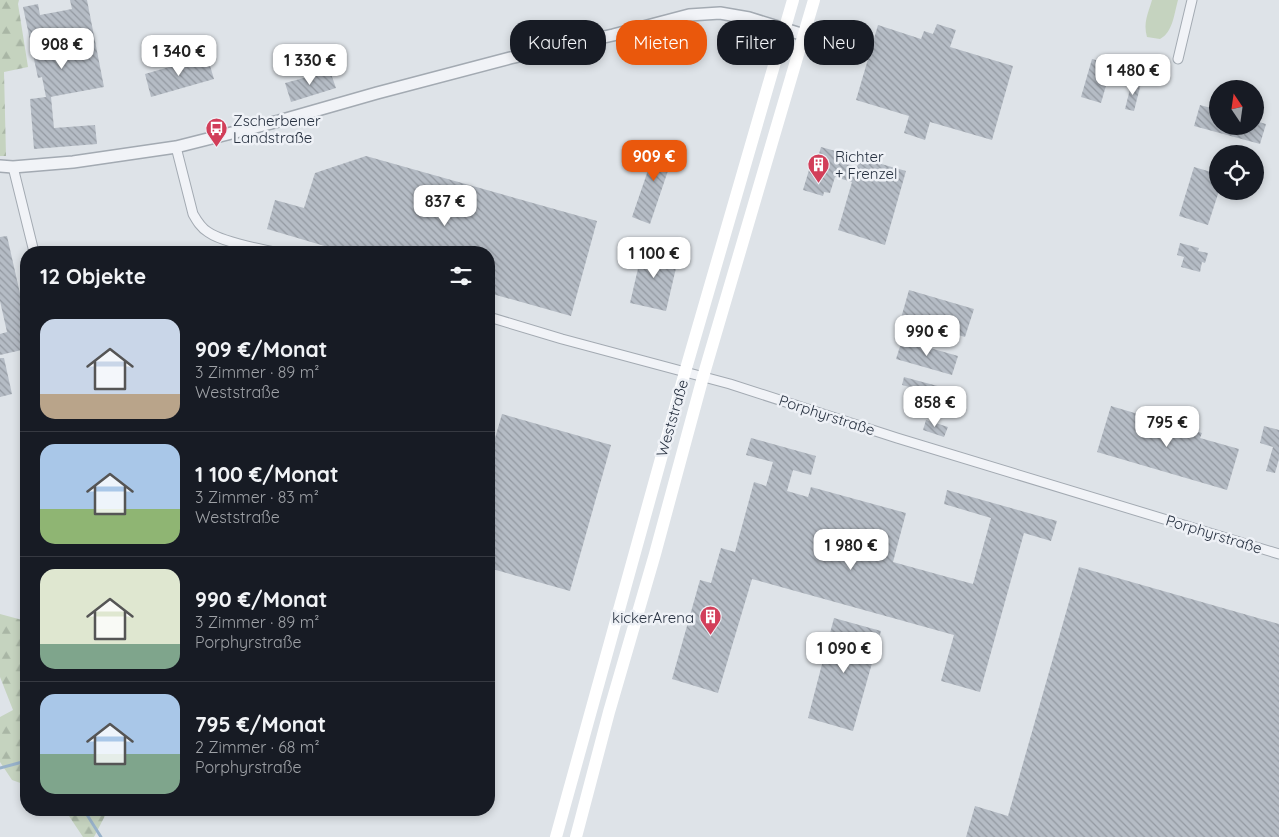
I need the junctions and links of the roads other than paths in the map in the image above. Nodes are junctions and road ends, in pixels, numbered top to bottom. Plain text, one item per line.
1 (794, 0) edge
2 (814, 0) edge
3 (1192, 0) edge
4 (756, 20) edge
5 (788, 20) edge
6 (808, 20) edge
7 (794, 32) edge
8 (804, 35) joint
9 (1178, 59) dead end
10 (775, 65) edge
11 (176, 147) junction
12 (0, 166) edge
13 (13, 167) junction
14 (33, 246) edge
15 (250, 246) edge
16 (495, 319) edge
17 (685, 372) junction
18 (703, 377) junction
19 (1279, 554) edge
20 (556, 837) edge
21 (576, 837) edge

1 - 5 main road, Weststraße
2 - 6 main road
3 - 9 street
4 - 11 street
7 - 8 street
8 - 18 main road
10 - 17 main road, Weststraße
11 - 13 street
11 - 15 street
12 - 13 street
13 - 14 street
16 - 17 street, Porphyrstraße
17 - 18 street, Porphyrstraße
17 - 20 main road, Weststraße
18 - 19 street, Porphyrstraße
18 - 21 main road

